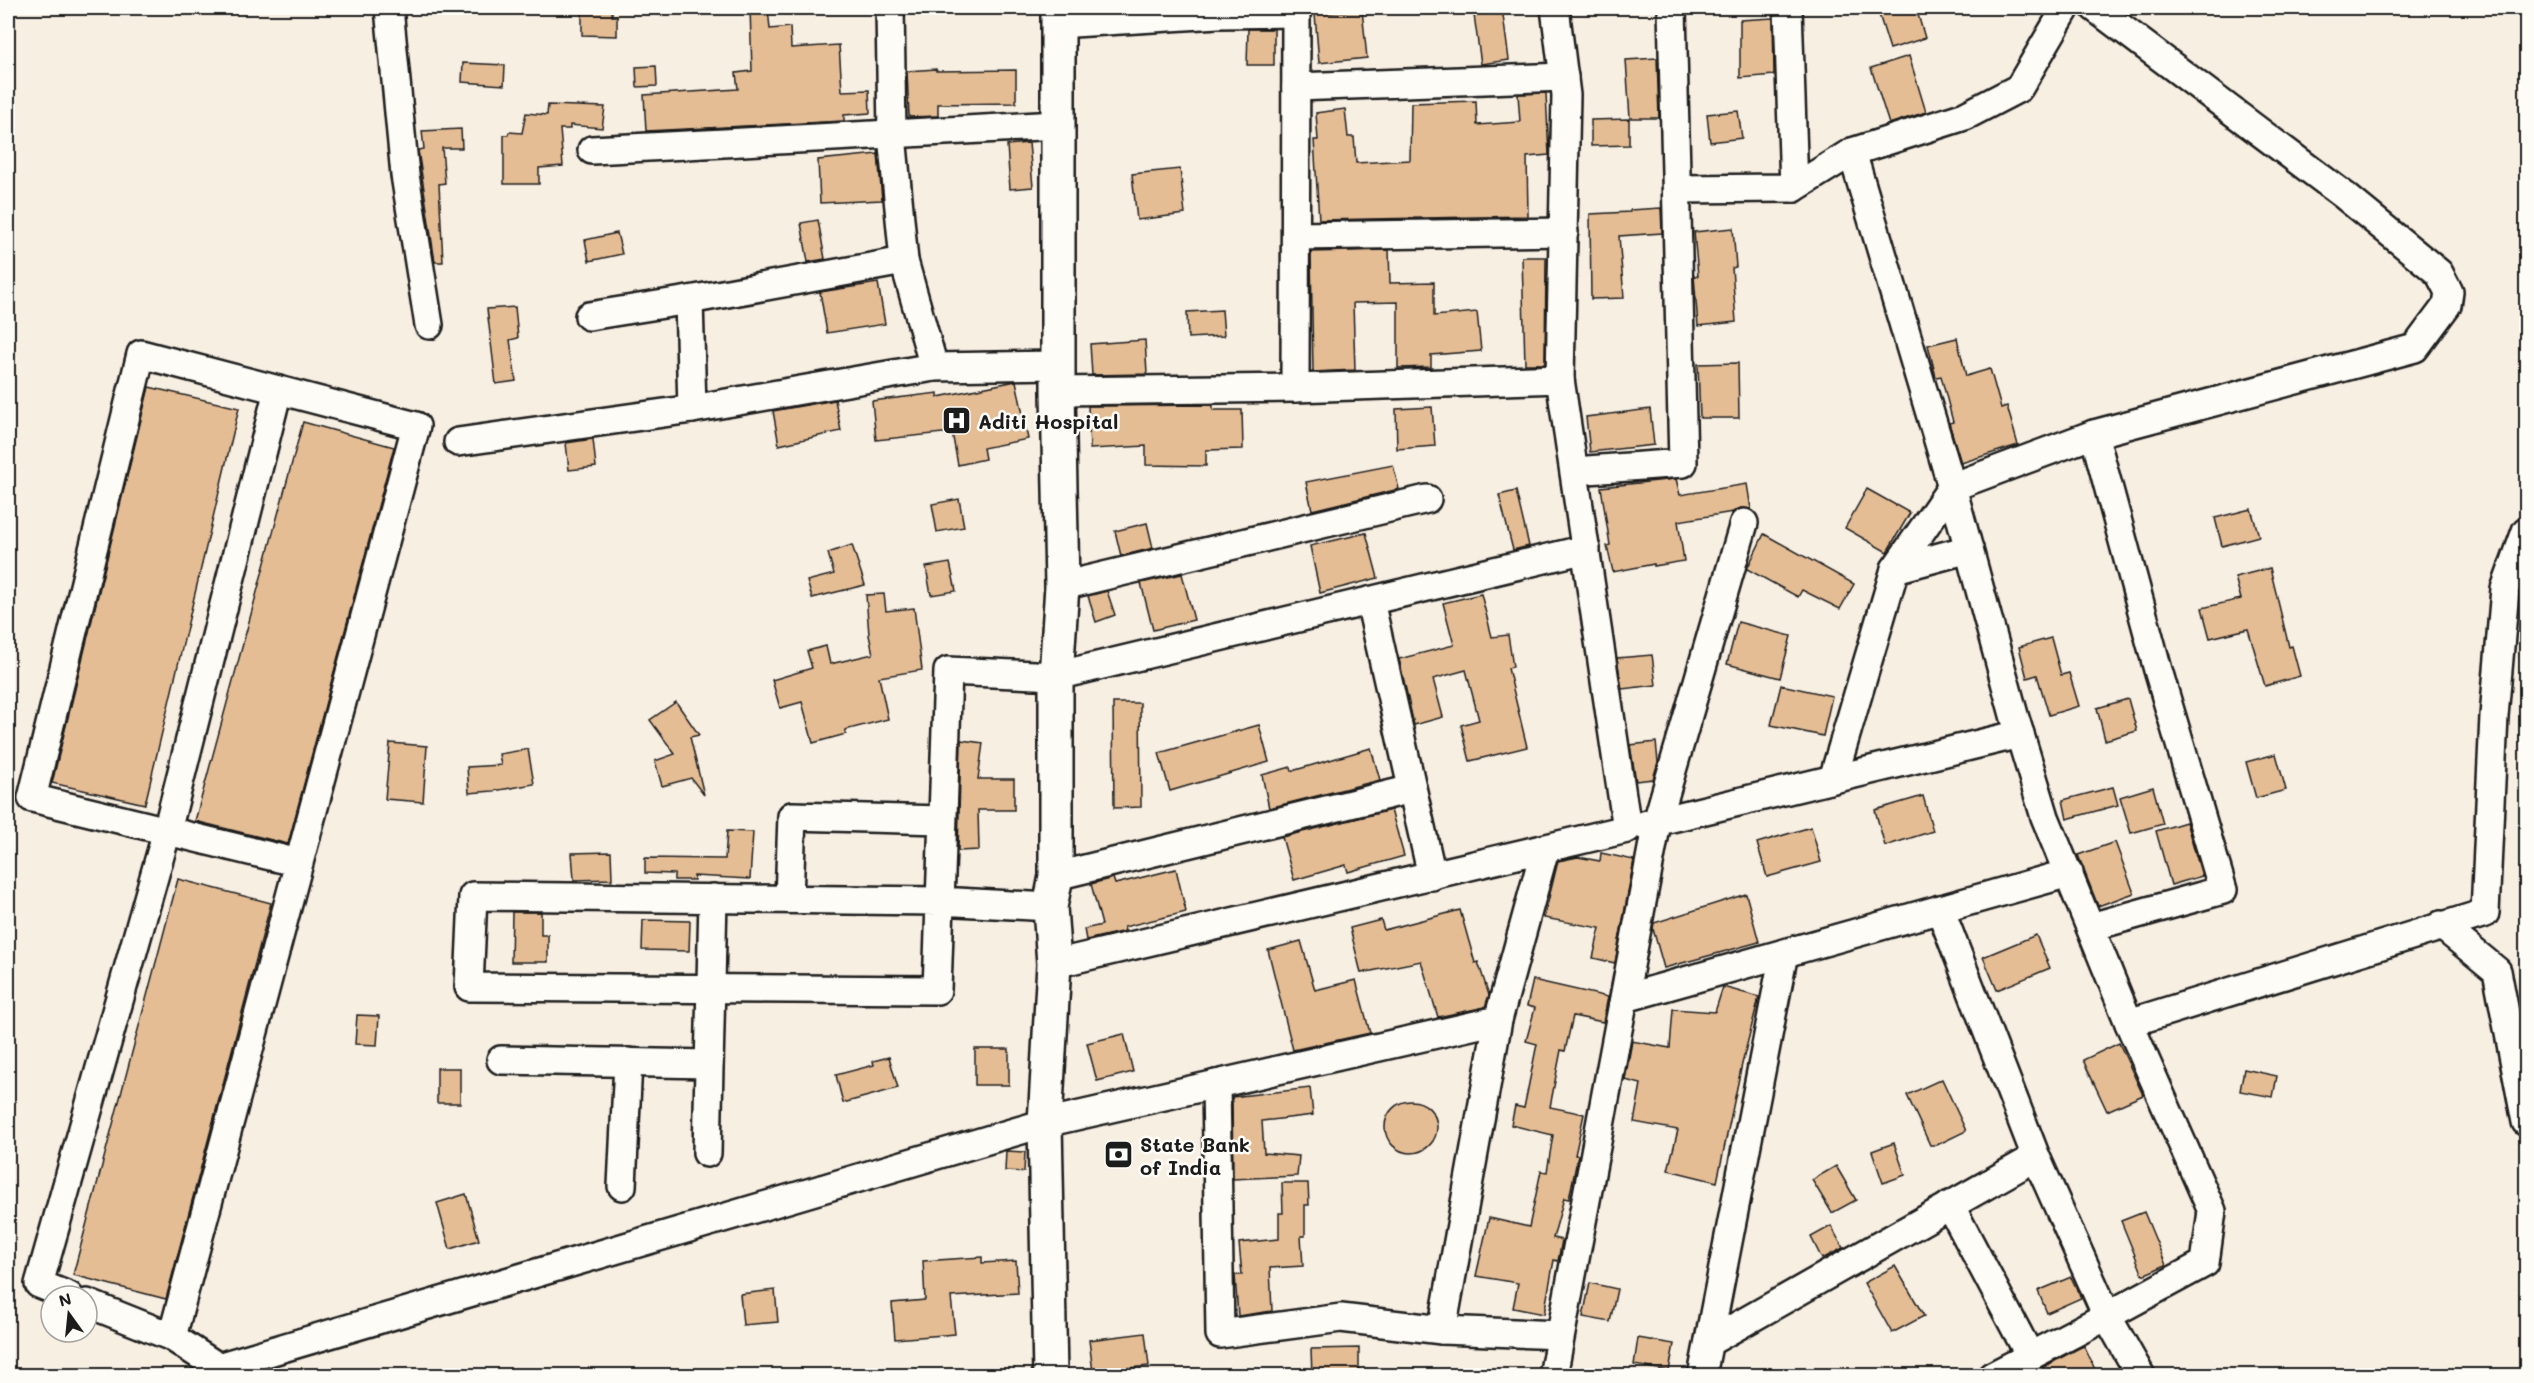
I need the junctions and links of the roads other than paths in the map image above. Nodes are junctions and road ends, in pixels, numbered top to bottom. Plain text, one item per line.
1 (389, 8) edge
2 (890, 8) edge
3 (1555, 8) edge
4 (1672, 8) edge
5 (1790, 8) edge
6 (2066, 8) edge
7 (2095, 8) edge
8 (1218, 10) edge
9 (1296, 10) edge
10 (1058, 16) edge
11 (1564, 77) junction
12 (1296, 87) junction
13 (1058, 125) junction
14 (892, 135) junction
15 (592, 150) dead end
16 (1852, 152) junction
17 (1794, 188) junction
18 (1677, 189) junction
19 (1564, 232) junction
20 (1296, 236) junction
21 (904, 261) junction
22 (689, 300) junction
23 (589, 316) dead end
24 (429, 326) dead end
25 (934, 367) junction
26 (1059, 378) junction
27 (1560, 379) junction
28 (1295, 388) junction
29 (278, 390) junction
30 (692, 409) junction
31 (2094, 434) junction
32 (458, 442) dead end
33 (1574, 471) junction
34 (1952, 487) junction
35 (1427, 500) dead end
36 (1744, 523) dead end
37 (2526, 531) edge
38 (1586, 549) junction
39 (1969, 549) junction
40 (1895, 569) junction
41 (1062, 586) junction
42 (1370, 601) junction
43 (1056, 676) junction
44 (2020, 734) junction
45 (1833, 779) junction
46 (1412, 789) junction
47 (942, 820) junction
48 (1657, 822) junction
49 (1628, 829) junction
50 (167, 831) junction
51 (1545, 849) junction
52 (299, 863) junction
53 (2069, 873) junction
54 (1432, 876) junction
55 (1053, 892) junction
56 (713, 898) junction
57 (789, 899) junction
58 (939, 901) junction
59 (1940, 909) junction
60 (2441, 925) junction
61 (2091, 927) junction
62 (1784, 953) junction
63 (1054, 963) junction
64 (711, 988) junction
65 (1625, 998) junction
66 (1498, 1020) junction
67 (2129, 1023) junction
68 (501, 1060) dead end
69 (628, 1062) junction
70 (709, 1064) junction
71 (1216, 1084) junction
72 (2526, 1122) edge
73 (1045, 1123) junction
74 (707, 1153) dead end
75 (2036, 1157) junction
76 (622, 1186) dead end
77 (1950, 1205) junction
78 (39, 1284) edge
79 (99, 1308) edge
80 (2107, 1316) junction
81 (1442, 1330) junction
82 (1560, 1335) junction
83 (172, 1337) junction
84 (1709, 1342) junction
85 (2030, 1356) junction
86 (1050, 1376) edge
87 (1553, 1376) edge
88 (1702, 1376) edge
89 (1992, 1376) edge
90 (2141, 1376) edge

1 - 24 street
2 - 14 street
3 - 11 street
4 - 18 street
5 - 17 street
6 - 16 street
7 - 31 street
8 - 9 street
8 - 10 street
9 - 12 street
10 - 13 main road
11 - 12 street
11 - 19 street
12 - 20 street
13 - 14 street
13 - 26 main road
14 - 15 street
14 - 21 street
16 - 17 street
16 - 34 street
17 - 18 street
18 - 33 street
19 - 20 street
19 - 27 street
20 - 28 street
21 - 22 street
21 - 25 street
22 - 23 street
22 - 30 street
25 - 26 street
25 - 30 street
26 - 28 street
26 - 41 main road
27 - 28 street
27 - 33 street
29 - 50 street
29 - 50 street
29 - 52 street
30 - 32 street
31 - 34 street
31 - 61 street
33 - 38 street
34 - 39 street
34 - 40 street
35 - 41 street
36 - 48 street
37 - 60 street
38 - 42 street
38 - 49 street
39 - 40 street
39 - 44 street
40 - 45 street
41 - 43 main road
42 - 43 street
42 - 46 street
43 - 47 street
43 - 55 main road
44 - 45 street
44 - 53 street
45 - 48 street
46 - 54 street
46 - 55 street
47 - 57 street
47 - 58 street
48 - 49 street
48 - 65 street
49 - 51 street
50 - 52 street
50 - 78 street
51 - 54 street
51 - 66 street
52 - 83 street
53 - 59 street
53 - 61 street
54 - 63 street
55 - 58 street
55 - 63 main road
56 - 57 street
56 - 64 street
56 - 64 street
57 - 58 street
58 - 64 street
59 - 62 street
59 - 75 street
60 - 67 street
60 - 72 street
61 - 67 street
62 - 65 street
62 - 84 street
63 - 73 main road
64 - 70 street
65 - 82 street
66 - 71 street
66 - 81 street
67 - 80 street
68 - 69 street
69 - 70 street
69 - 76 street
70 - 74 street
71 - 73 street
71 - 81 street
73 - 83 street
73 - 86 main road
75 - 77 street
75 - 80 street
77 - 84 street
77 - 85 street
79 - 83 street
80 - 85 street
80 - 90 street
81 - 82 street
82 - 87 street
84 - 88 street
85 - 89 street

